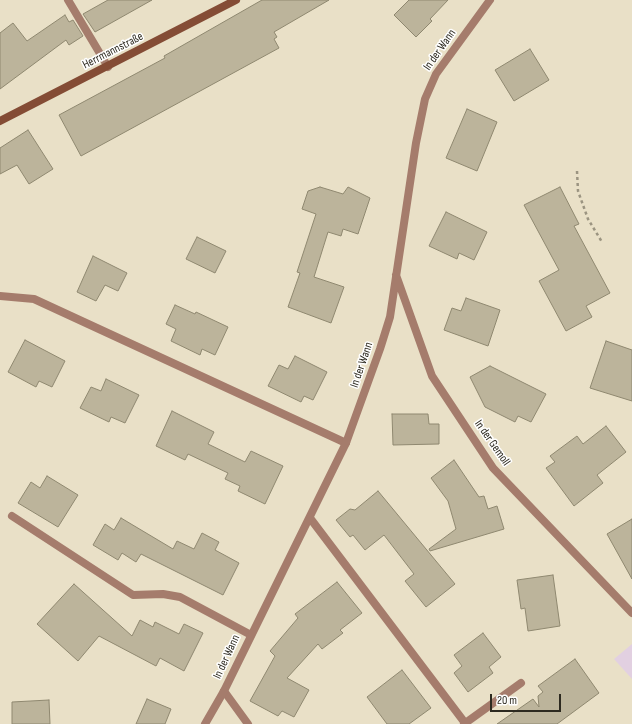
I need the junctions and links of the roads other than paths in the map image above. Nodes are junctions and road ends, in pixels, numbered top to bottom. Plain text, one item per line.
1 (68, 0) edge
2 (236, 0) edge
3 (490, 0) edge
4 (108, 67) junction
5 (0, 121) edge
6 (396, 274) junction
7 (0, 296) edge
8 (346, 443) junction
9 (12, 516) dead end
10 (310, 518) junction
11 (632, 613) edge
12 (251, 635) junction
13 (521, 683) dead end
14 (224, 691) junction
15 (205, 724) edge
16 (248, 724) edge
17 (464, 724) edge

1 - 4 street
2 - 4 street, Herrmannstraße
3 - 6 street, In der Wann
4 - 5 street, Herrmannstraße
6 - 8 street, In der Wann
6 - 11 street, In der Gemoll
7 - 8 street
8 - 10 street, In der Wann
9 - 12 street
10 - 12 street, In der Wann
10 - 17 street
12 - 14 street, In der Wann
13 - 17 street
14 - 15 street, In der Wann
14 - 16 street

